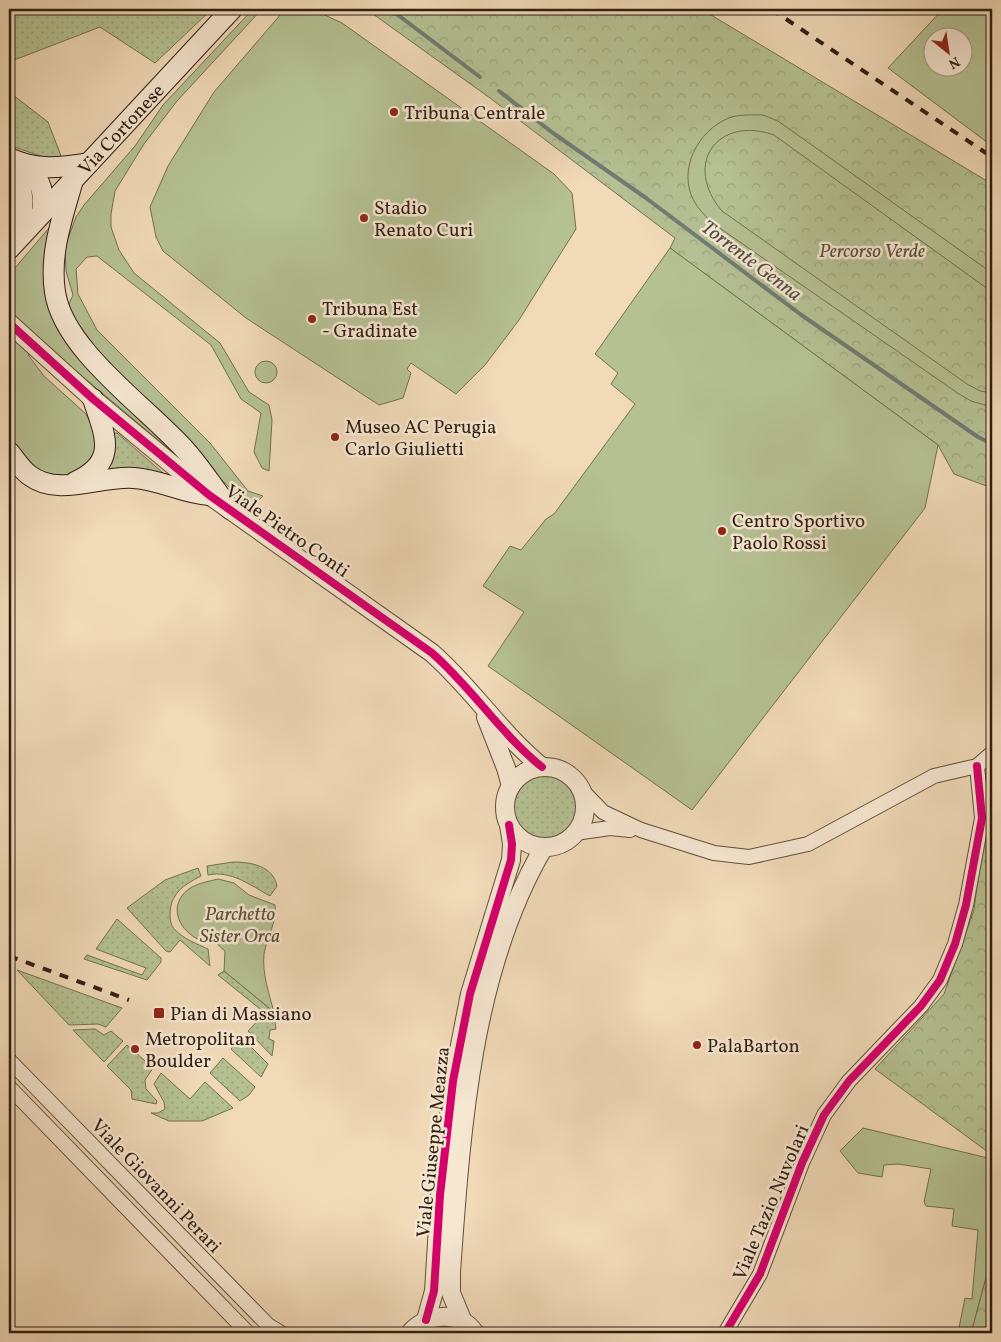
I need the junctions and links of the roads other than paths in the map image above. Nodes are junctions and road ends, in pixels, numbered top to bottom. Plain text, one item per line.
1 (232, 9) edge
2 (15, 162) edge
3 (88, 163) junction
4 (73, 180) junction
5 (42, 213) junction
6 (11, 246) edge
7 (9, 323) edge
8 (93, 399) junction
9 (9, 452) edge
10 (66, 486) junction
11 (209, 495) junction
12 (230, 509) junction
13 (479, 701) junction
14 (992, 753) edge
15 (977, 766) junction
16 (542, 767) junction
17 (511, 786) junction
18 (580, 788) junction
19 (509, 825) junction
20 (641, 830) junction
21 (575, 833) junction
22 (544, 847) junction
23 (9, 1060) edge
24 (9, 1087) edge
25 (426, 1320) junction
26 (469, 1327) edge
27 (248, 1333) edge
28 (281, 1333) edge
29 (410, 1333) edge
30 (725, 1333) edge

1 - 3 main road, Via Cortonese
2 - 3 main road
2 - 5 main road
2 - 6 main road
3 - 4 main road, Via Cortonese
4 - 5 main road, Via Cortonese
4 - 12 main road
5 - 6 main road, Via Cortonese
7 - 8 street, Viale Pietro Conti
8 - 10 main road
8 - 11 street, Viale Pietro Conti
9 - 10 main road
10 - 11 main road
11 - 12 street, Viale Pietro Conti
12 - 13 street, Viale Pietro Conti
13 - 16 street, Viale Pietro Conti
13 - 17 street, Viale Pietro Conti
14 - 15 street, Viale Pietro Conti
15 - 20 street, Viale Pietro Conti
15 - 30 street, Viale Tazio Nuvolari
16 - 17 street
16 - 18 street, Viale Pietro Conti
17 - 19 street
18 - 20 street, Viale Pietro Conti
18 - 21 street
19 - 22 street
19 - 25 street, Viale Giuseppe Meazza
20 - 21 street, Viale Pietro Conti
21 - 22 street, Viale Pietro Conti
22 - 26 street, Viale Giuseppe Meazza
23 - 28 street, Viale Giovanni Perari
24 - 27 street, Viale Giovanni Perari
25 - 26 street
25 - 29 street

